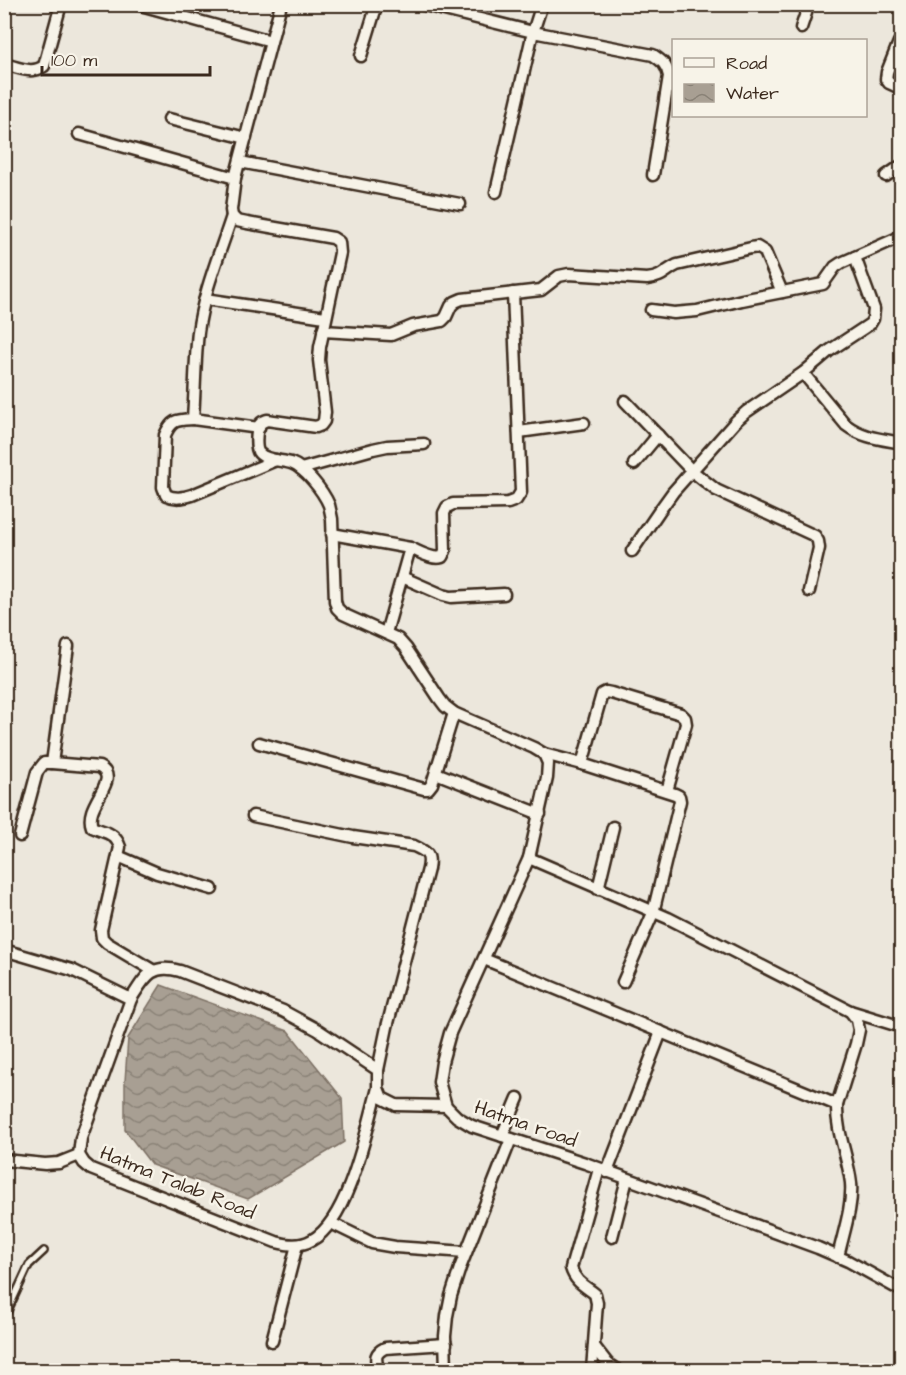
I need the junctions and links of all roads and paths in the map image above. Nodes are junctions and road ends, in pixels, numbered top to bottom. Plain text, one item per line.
1 (61, 4) edge
2 (137, 4) edge
3 (280, 4) edge
4 (377, 4) edge
5 (420, 4) edge
6 (542, 4) edge
7 (809, 4) edge
8 (801, 28) dead end
9 (533, 32) junction
10 (271, 41) junction
11 (899, 42) dead end
12 (361, 56) dead end
13 (4, 63) edge
14 (902, 89) edge
15 (170, 119) dead end
16 (80, 134) dead end
17 (246, 138) junction
18 (240, 162) junction
19 (902, 165) edge
20 (653, 175) dead end
21 (886, 176) dead end
22 (235, 178) junction
23 (496, 192) dead end
24 (460, 204) dead end
25 (232, 216) junction
26 (902, 236) edge
27 (855, 257) junction
28 (782, 292) junction
29 (513, 293) junction
30 (205, 299) junction
31 (651, 310) dead end
32 (325, 317) junction
33 (323, 331) junction
34 (803, 373) junction
35 (625, 401) dead end
36 (193, 419) junction
37 (584, 423) dead end
38 (258, 428) junction
39 (519, 432) junction
40 (658, 435) junction
41 (902, 443) edge
42 (424, 444) dead end
43 (276, 460) junction
44 (634, 464) dead end
45 (301, 469) junction
46 (692, 471) junction
47 (332, 534) junction
48 (410, 548) junction
49 (632, 551) dead end
50 (402, 577) junction
51 (809, 591) dead end
52 (504, 594) dead end
53 (386, 633) junction
54 (68, 646) dead end
55 (454, 713) junction
56 (259, 743) dead end
57 (546, 759) junction
58 (52, 763) junction
59 (582, 764) junction
60 (436, 773) junction
61 (667, 791) junction
62 (540, 814) junction
63 (253, 816) dead end
64 (613, 827) dead end
65 (20, 836) dead end
66 (118, 856) junction
67 (530, 858) junction
68 (212, 889) dead end
69 (598, 889) junction
70 (653, 913) junction
71 (4, 950) edge
72 (484, 959) junction
73 (154, 970) junction
74 (623, 982) dead end
75 (131, 999) junction
76 (850, 1011) junction
77 (902, 1027) edge
78 (661, 1032) junction
79 (378, 1070) junction
80 (378, 1088) junction
81 (518, 1098) dead end
82 (837, 1105) junction
83 (446, 1106) junction
84 (507, 1137) junction
85 (79, 1155) junction
86 (4, 1160) edge
87 (603, 1171) junction
88 (627, 1179) junction
89 (331, 1223) junction
90 (612, 1237) dead end
91 (297, 1245) junction
92 (44, 1251) dead end
93 (466, 1252) junction
94 (838, 1257) junction
95 (902, 1291) edge
96 (4, 1319) edge
97 (272, 1341) dead end
98 (446, 1344) junction
99 (594, 1346) junction
100 (378, 1371) edge
101 (446, 1371) edge
102 (592, 1371) edge
103 (616, 1371) edge

1 - 13 street
2 - 10 street
3 - 10 street
4 - 12 street
5 - 9 street
6 - 9 street
7 - 8 street
9 - 20 street
9 - 23 street
10 - 17 street
11 - 14 street
15 - 17 street
16 - 22 street
17 - 18 street
18 - 22 street
18 - 24 street
19 - 21 street
22 - 25 street
25 - 30 street
25 - 32 street
26 - 27 street
27 - 28 street
27 - 34 street
28 - 29 street
28 - 31 street
29 - 33 street
29 - 39 street
30 - 32 street
30 - 36 street
32 - 33 street
33 - 38 street
34 - 41 street
34 - 46 street
35 - 40 street
36 - 38 street
36 - 43 street
37 - 39 street
38 - 43 street
39 - 48 street
40 - 44 street
40 - 46 street
42 - 45 street
43 - 45 street
45 - 47 street
46 - 49 street
46 - 51 street
47 - 48 street
47 - 53 street
48 - 50 street
50 - 52 street
50 - 53 street
53 - 55 street
54 - 58 street
55 - 57 street
55 - 60 street
56 - 60 street
57 - 59 street
57 - 62 street, Hatma road
58 - 65 street
58 - 66 street
59 - 61 street
59 - 61 street
60 - 62 street
61 - 70 street
62 - 67 street, Hatma road
63 - 79 street
64 - 69 street
66 - 68 street
66 - 73 street
67 - 69 street
67 - 72 street, Hatma road
69 - 70 street
70 - 74 street
70 - 76 street
71 - 75 street
72 - 78 street
72 - 83 street, Hatma road
73 - 75 street, Hatma Talab Road
73 - 79 street
75 - 85 street, Hatma Talab Road
76 - 77 street
76 - 82 street
78 - 82 street
78 - 87 street
79 - 80 street
80 - 83 street
80 - 89 street
81 - 84 street
82 - 94 street
83 - 84 street, Hatma road
84 - 87 street, Hatma road
84 - 93 street
85 - 86 street
85 - 91 street, Hatma Talab Road
87 - 88 street, Hatma road
87 - 99 street
88 - 90 street
88 - 94 street, Hatma road
89 - 91 street
89 - 93 street
91 - 97 street
92 - 96 lane
93 - 98 street
94 - 95 street, Hatma road
98 - 100 street
98 - 101 street
99 - 102 street
99 - 103 street

